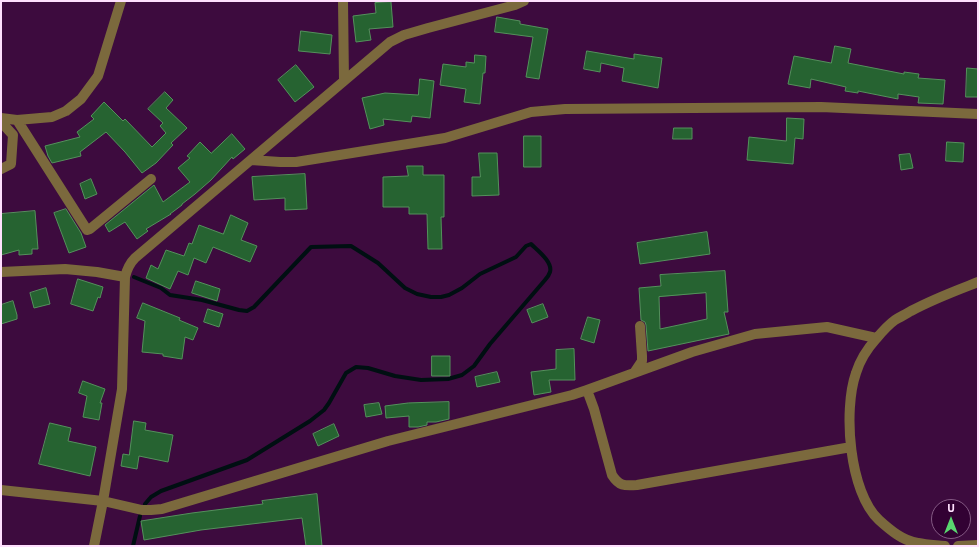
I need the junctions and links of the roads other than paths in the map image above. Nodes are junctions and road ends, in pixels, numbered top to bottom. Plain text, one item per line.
1 (121, 1) edge
2 (343, 1) edge
3 (524, 1) edge
4 (344, 81) junction
5 (978, 114) edge
6 (1, 118) edge
7 (17, 120) junction
8 (1, 122) edge
9 (251, 160) junction
10 (1, 169) edge
11 (151, 179) dead end
12 (1, 272) edge
13 (125, 277) junction
14 (978, 282) edge
15 (640, 326) dead end
16 (876, 338) junction
17 (634, 373) junction
18 (587, 390) junction
19 (851, 447) junction
20 (1, 490) edge
21 (104, 501) junction
22 (978, 545) edge
23 (94, 546) edge
24 (945, 546) edge
25 (958, 546) edge

1 - 7 street
2 - 4 street
3 - 4 street
4 - 9 street
5 - 9 street
6 - 7 street
7 - 11 street
8 - 10 street
9 - 13 street
12 - 13 street
13 - 21 street
14 - 16 street
15 - 17 street
16 - 17 street
16 - 19 street
17 - 18 street
18 - 19 street
18 - 21 street
19 - 24 street
20 - 21 street
21 - 23 street
22 - 25 street

